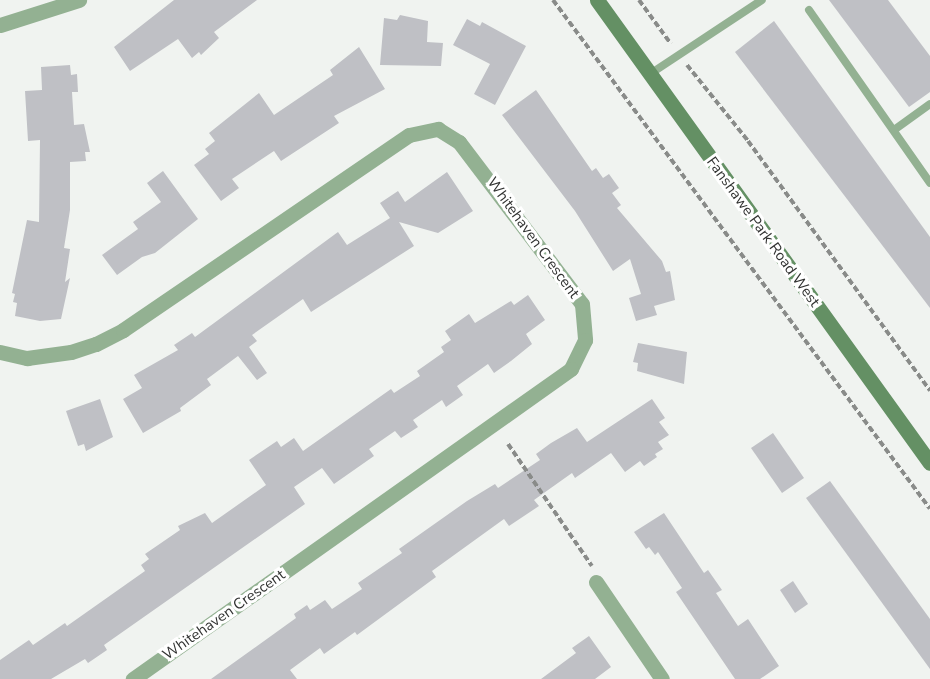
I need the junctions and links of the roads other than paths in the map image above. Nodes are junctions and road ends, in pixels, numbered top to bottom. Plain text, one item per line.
1 (79, 0) edge
2 (597, 0) edge
3 (762, 0) edge
4 (809, 10) dead end
5 (0, 26) edge
6 (650, 74) junction
7 (930, 104) edge
8 (894, 130) junction
9 (930, 183) edge
10 (0, 352) edge
11 (930, 463) edge
12 (596, 582) road end
13 (133, 679) edge
14 (663, 679) edge

1 - 5 street
2 - 6 main road, Fanshawe Park Road West
3 - 6 lane
4 - 8 lane
6 - 11 main road, Fanshawe Park Road West
7 - 8 lane
8 - 9 lane
10 - 13 street, Whitehaven Crescent
12 - 14 street

